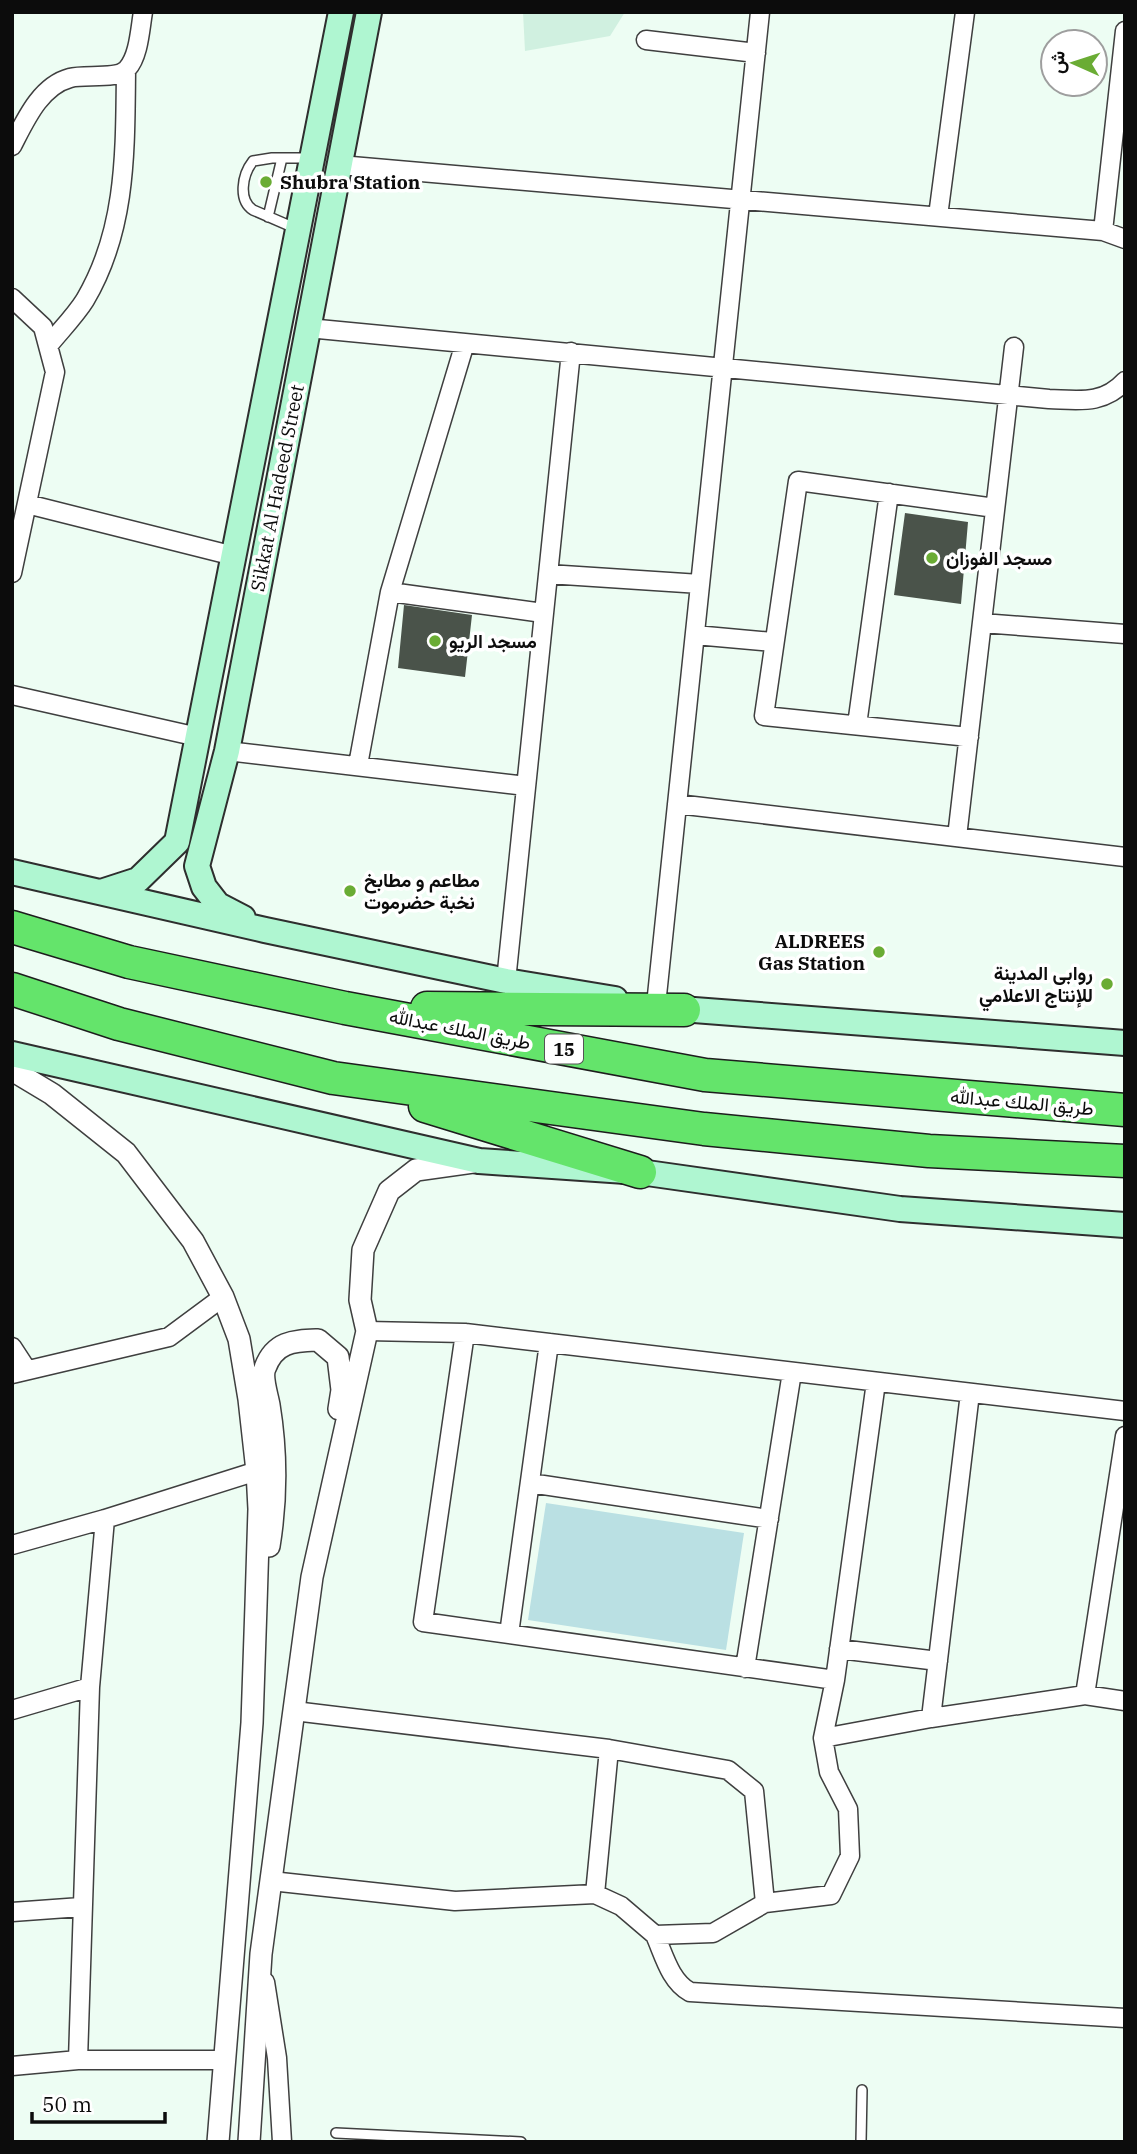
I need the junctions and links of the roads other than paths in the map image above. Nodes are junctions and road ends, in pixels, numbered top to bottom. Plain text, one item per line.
1 (143, 12) edge
2 (341, 12) edge
3 (369, 12) edge
4 (760, 12) edge
5 (965, 12) edge
6 (1125, 31) edge
7 (646, 40) dead end
8 (756, 53) junction
9 (126, 71) junction
10 (12, 146) edge
11 (282, 158) junction
12 (311, 158) junction
13 (340, 166) junction
14 (741, 200) junction
15 (938, 216) junction
16 (268, 217) junction
17 (298, 230) junction
18 (1103, 230) junction
19 (1125, 239) edge
20 (12, 298) edge
21 (308, 328) junction
22 (465, 342) junction
23 (48, 346) junction
24 (1014, 347) dead end
25 (571, 352) junction
26 (723, 367) junction
27 (1125, 381) edge
28 (1009, 393) junction
29 (888, 493) junction
30 (27, 503) junction
31 (995, 508) junction
32 (234, 556) junction
33 (12, 573) edge
34 (548, 574) junction
35 (700, 584) junction
36 (390, 592) junction
37 (543, 613) junction
38 (982, 622) junction
39 (1125, 634) edge
40 (695, 635) junction
41 (773, 642) junction
42 (12, 695) edge
43 (857, 725) junction
44 (198, 737) junction
45 (969, 737) junction
46 (227, 751) junction
47 (358, 765) junction
48 (526, 786) junction
49 (677, 804) junction
50 (957, 837) junction
51 (189, 844) junction
52 (1124, 852) edge
53 (12, 872) edge
54 (101, 892) junction
55 (12, 915) edge
56 (12, 927) edge
57 (265, 930) junction
58 (129, 962) junction
59 (506, 981) junction
60 (12, 989) edge
61 (12, 1003) edge
62 (345, 1008) junction
63 (670, 1008) junction
64 (118, 1024) junction
65 (1125, 1043) edge
66 (12, 1054) edge
67 (12, 1070) edge
68 (333, 1078) junction
69 (1125, 1110) edge
70 (479, 1161) junction
71 (1125, 1161) edge
72 (640, 1172) junction
73 (1125, 1226) edge
74 (222, 1297) junction
75 (367, 1331) junction
76 (466, 1333) junction
77 (549, 1343) junction
78 (12, 1347) edge
79 (20, 1372) edge
80 (792, 1372) junction
81 (876, 1382) junction
82 (970, 1393) junction
83 (1125, 1411) edge
84 (1125, 1436) edge
85 (257, 1471) junction
86 (530, 1483) junction
87 (105, 1519) junction
88 (769, 1519) junction
89 (12, 1545) edge
90 (312, 1577) junction
91 (509, 1634) junction
92 (255, 1644) junction
93 (839, 1649) junction
94 (938, 1661) junction
95 (745, 1668) junction
96 (835, 1680) junction
97 (90, 1687) junction
98 (1085, 1695) junction
99 (1125, 1701) edge
100 (12, 1710) edge
101 (293, 1711) junction
102 (931, 1718) junction
103 (823, 1738) junction
104 (609, 1749) junction
105 (271, 1881) junction
106 (595, 1894) junction
107 (765, 1903) junction
108 (81, 1907) junction
109 (12, 1912) edge
110 (655, 1935) junction
111 (261, 1954) junction
112 (1125, 2018) edge
113 (78, 2060) junction
114 (225, 2060) junction
115 (12, 2066) edge
116 (862, 2090) dead end
117 (336, 2133) dead end
118 (218, 2142) edge
119 (249, 2142) edge
120 (282, 2142) edge
121 (521, 2142) edge
122 (861, 2142) edge

1 - 9 street
2 - 12 main road, Sikkat Al Hadeed Street
3 - 13 main road, Sikkat Al Hadeed Street
4 - 8 street
5 - 15 street
6 - 18 street
7 - 8 street
8 - 14 street
9 - 10 street
9 - 23 street
11 - 12 lane
11 - 16 lane
11 - 16 lane
12 - 17 main road, Sikkat Al Hadeed Street
13 - 14 street
13 - 21 main road, Sikkat Al Hadeed Street
14 - 15 street
14 - 26 street
15 - 18 street
16 - 17 lane
17 - 32 main road, Sikkat Al Hadeed Street
18 - 19 street
20 - 23 street
21 - 22 street
21 - 46 main road, Sikkat Al Hadeed Street
22 - 25 street
22 - 36 street
23 - 30 street
24 - 28 street
25 - 26 street
25 - 34 street
26 - 28 street
26 - 35 street
27 - 28 street
28 - 31 street
29 - 31 street
29 - 41 street
29 - 43 street
30 - 32 street
30 - 33 street
31 - 38 street
32 - 44 main road, Sikkat Al Hadeed Street
34 - 35 street
34 - 37 street
35 - 40 street
36 - 37 street
36 - 47 street
37 - 48 street
38 - 39 street
38 - 45 street
40 - 41 street
40 - 49 street
41 - 43 street
42 - 44 street
43 - 45 street
44 - 51 main road, Sikkat Al Hadeed Street
45 - 50 street
46 - 47 street
46 - 51 main road, Sikkat Al Hadeed Street
47 - 48 street
48 - 59 street
49 - 50 street
49 - 63 street
50 - 52 street
51 - 54 main road
51 - 57 main road, Sikkat Al Hadeed Street
53 - 54 main road
54 - 57 main road
55 - 58 highway
56 - 58 highway, طريق الملك عبدالله / 15
57 - 59 main road
58 - 62 highway, طريق الملك عبدالله / 15
59 - 63 main road
60 - 64 highway
61 - 64 highway
62 - 63 highway
62 - 69 highway, طريق الملك عبدالله / 15
63 - 65 main road
64 - 68 highway
66 - 70 main road
67 - 74 street
68 - 71 highway
68 - 72 highway
70 - 72 main road
70 - 75 street
72 - 73 main road
74 - 79 street
74 - 85 street
75 - 76 street
75 - 90 street
76 - 77 street
76 - 91 street
77 - 80 street
77 - 86 street
78 - 79 street
80 - 81 street
80 - 88 street
81 - 82 street
81 - 93 street
82 - 83 street
82 - 94 street
84 - 98 street
85 - 87 street
85 - 92 street
86 - 88 street
86 - 91 street
87 - 89 street
87 - 97 street
88 - 95 street
90 - 92 street
90 - 101 street
91 - 95 street
92 - 114 street
93 - 94 street
93 - 96 street
94 - 102 street
95 - 96 street
96 - 103 street
97 - 100 street
97 - 108 street
98 - 99 street
98 - 102 street
101 - 104 street
101 - 105 street
102 - 103 street
103 - 107 street
104 - 106 street
104 - 107 street
105 - 106 street
105 - 111 street
106 - 110 street
107 - 110 street
108 - 109 street
108 - 113 street
110 - 112 street
111 - 119 street
111 - 120 street
113 - 114 street
113 - 115 street
114 - 118 street
116 - 122 lane
117 - 121 lane

